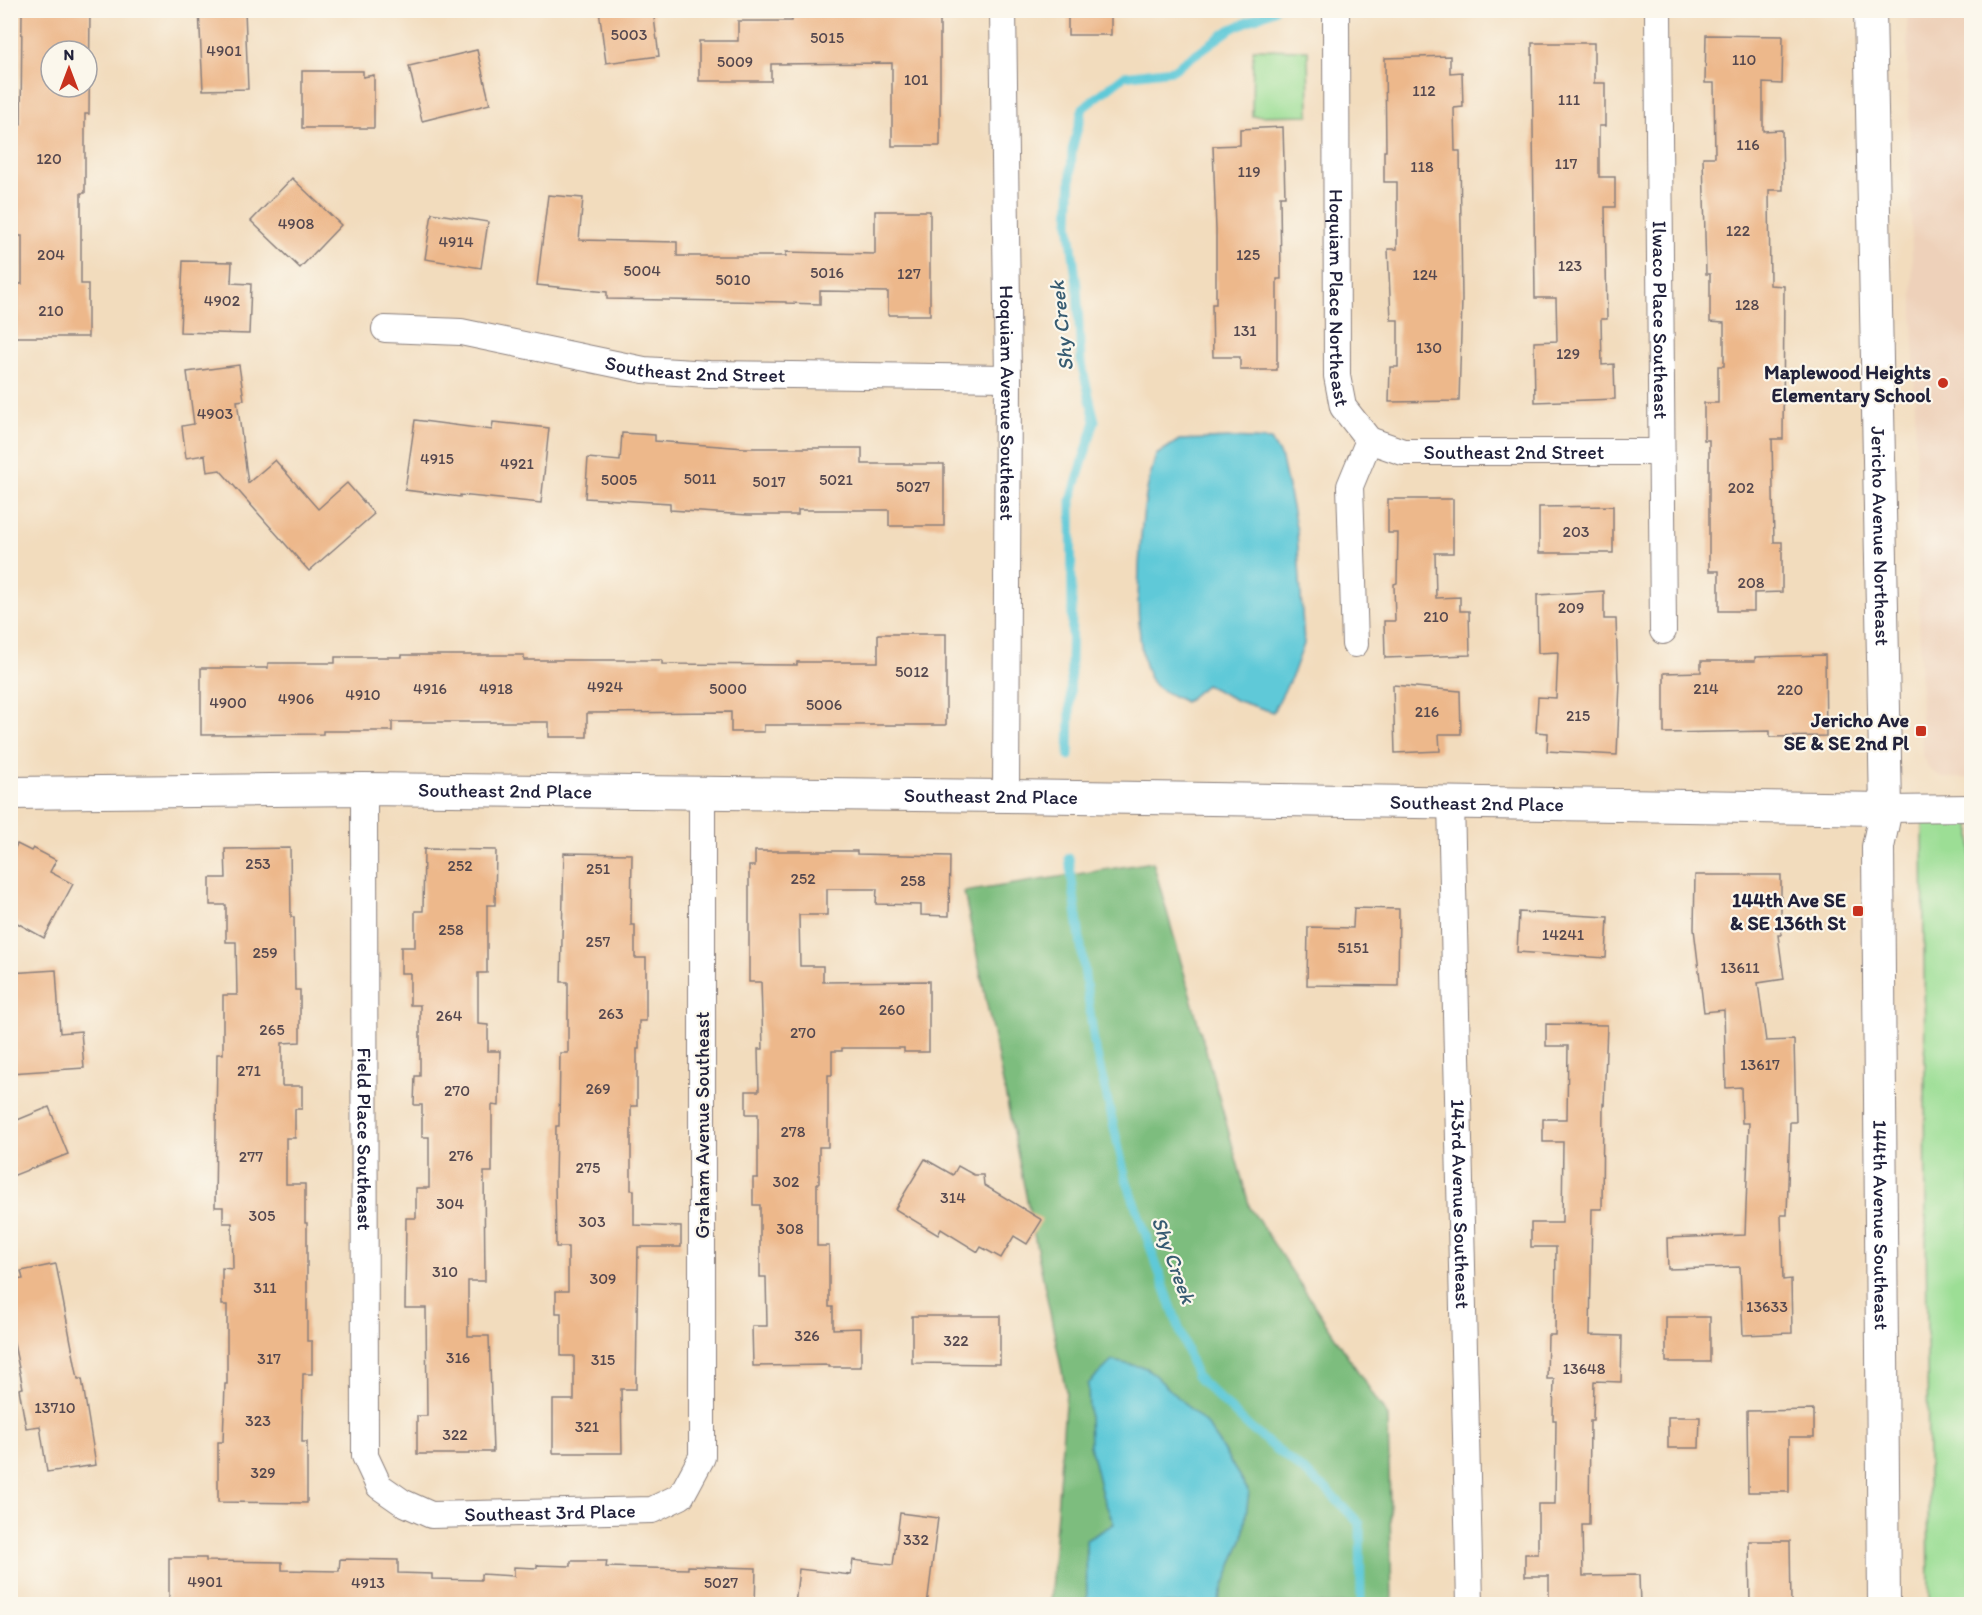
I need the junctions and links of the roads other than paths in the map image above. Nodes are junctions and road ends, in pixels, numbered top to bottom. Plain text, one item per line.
1 (1003, 10) edge
2 (1336, 10) edge
3 (1658, 10) edge
4 (1870, 10) edge
5 (385, 328) dead end
6 (1008, 378) junction
7 (1369, 440) junction
8 (1661, 452) junction
9 (1663, 631) dead end
10 (1355, 644) dead end
11 (364, 789) junction
12 (702, 792) junction
13 (10, 793) edge
14 (1006, 796) junction
15 (1450, 802) junction
16 (1971, 808) edge
17 (1886, 809) junction
18 (1878, 847) joint
19 (702, 1457) joint
20 (379, 1486) joint
21 (1470, 1605) edge
22 (1884, 1605) edge

1 - 6 street, Hoquiam Avenue Southeast
2 - 7 street, Hoquiam Place Northeast
3 - 8 street, Ilwaco Place Southeast
4 - 17 street, Jericho Avenue Northeast
5 - 6 street, Southeast 2nd Street
6 - 14 street, Hoquiam Avenue Southeast
7 - 8 street, Southeast 2nd Street
7 - 10 street
8 - 9 street, Ilwaco Place Southeast
11 - 12 street, Southeast 2nd Place
11 - 13 street, Southeast 2nd Place
11 - 20 street, Field Place Southeast
12 - 14 street, Southeast 2nd Place
12 - 19 street, Graham Avenue Southeast
14 - 15 street, Southeast 2nd Place
15 - 17 street, Southeast 2nd Place
15 - 21 street, 143rd Avenue Southeast
16 - 17 street, Southeast 2nd Place
17 - 18 street, Jericho Avenue Northeast
18 - 22 street, 144th Avenue Southeast
19 - 20 street, Southeast 3rd Place

